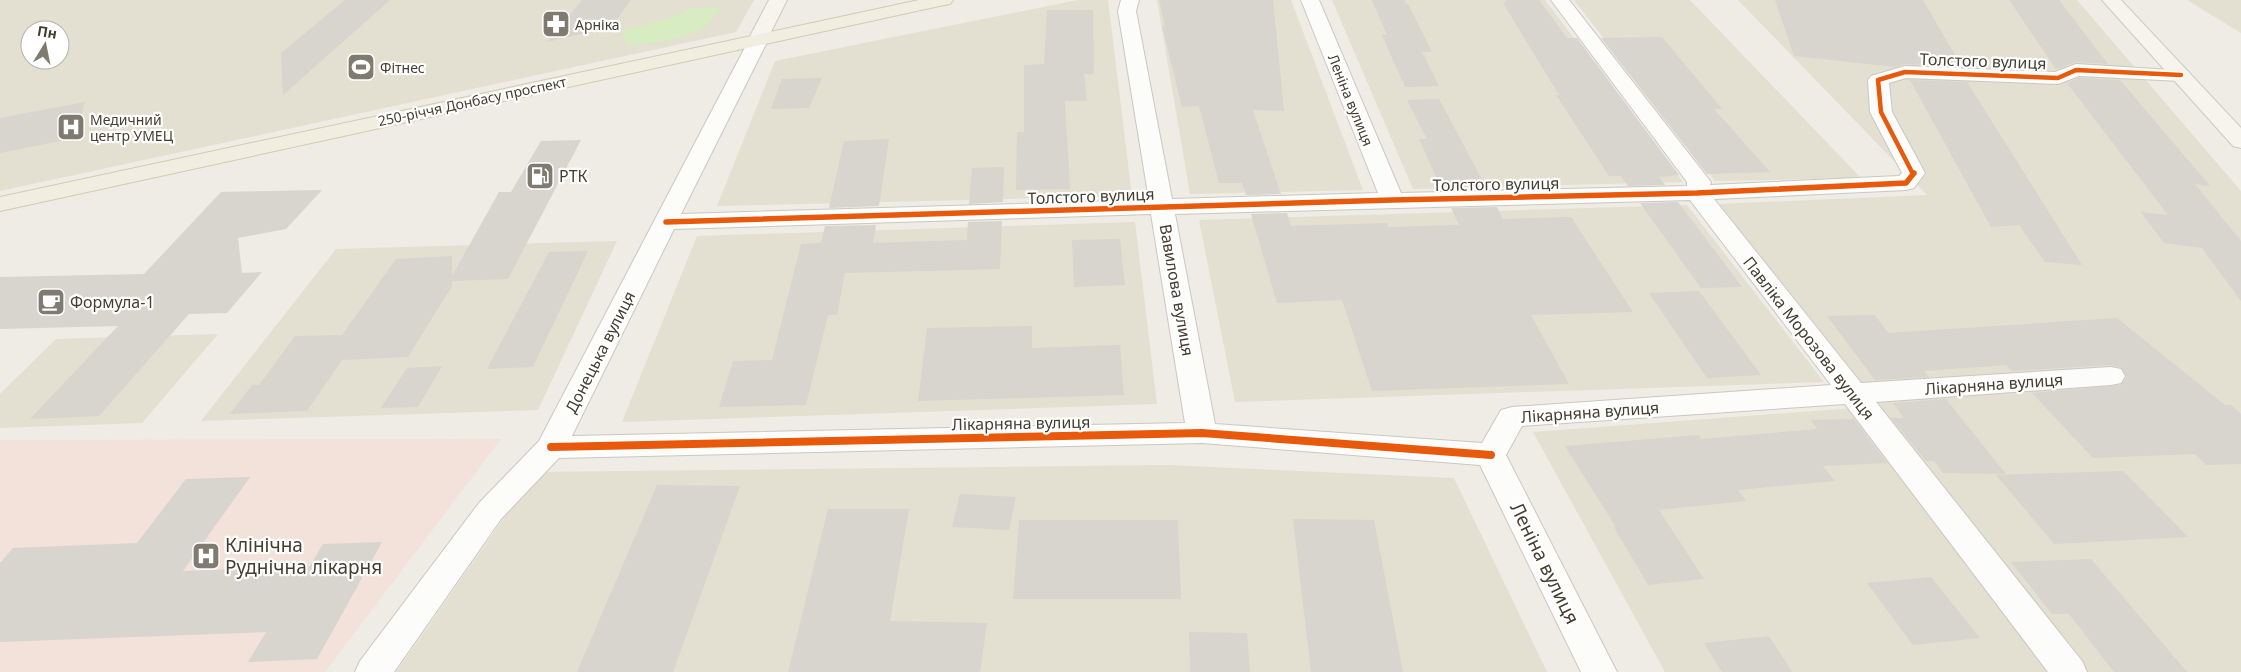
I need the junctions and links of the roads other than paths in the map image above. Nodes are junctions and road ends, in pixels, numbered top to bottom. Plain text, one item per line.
1 (778, 0) edge
2 (944, 0) edge
3 (1130, 0) edge
4 (1310, 0) edge
5 (1560, 0) edge
6 (2111, 0) edge
7 (759, 38) junction
8 (2181, 76) junction
9 (2241, 140) edge
10 (1697, 193) junction
11 (1392, 200) junction
12 (0, 204) edge
13 (1163, 207) junction
14 (666, 222) junction
15 (2111, 376) dead end
16 (1852, 394) junction
17 (1202, 433) junction
18 (551, 447) junction
19 (1491, 455) junction
20 (373, 672) edge
21 (1599, 672) edge
22 (2069, 672) edge

1 - 7 street, Донецька вулиця
2 - 7 main road, 250-річчя Донбасу проспект
3 - 13 street, Вавилова вулиця
4 - 11 street, Леніна вулиця
5 - 10 street, Павліка Морозова вулиця
6 - 8 street
7 - 12 main road, 250-річчя Донбасу проспект
7 - 14 street, Донецька вулиця
8 - 9 street
8 - 10 street, Толстого вулиця
10 - 11 street, Толстого вулиця
10 - 16 street, Павліка Морозова вулиця
11 - 13 street, Толстого вулиця
13 - 14 street, Толстого вулиця
13 - 17 street, Вавилова вулиця
14 - 18 street, Донецька вулиця
15 - 16 street, Лікарняна вулиця
16 - 19 street, Лікарняна вулиця
16 - 22 street, Павліка Морозова вулиця
17 - 18 street, Лікарняна вулиця
17 - 19 street, Лікарняна вулиця
18 - 20 street, Донецька вулиця
19 - 21 street, Леніна вулиця

